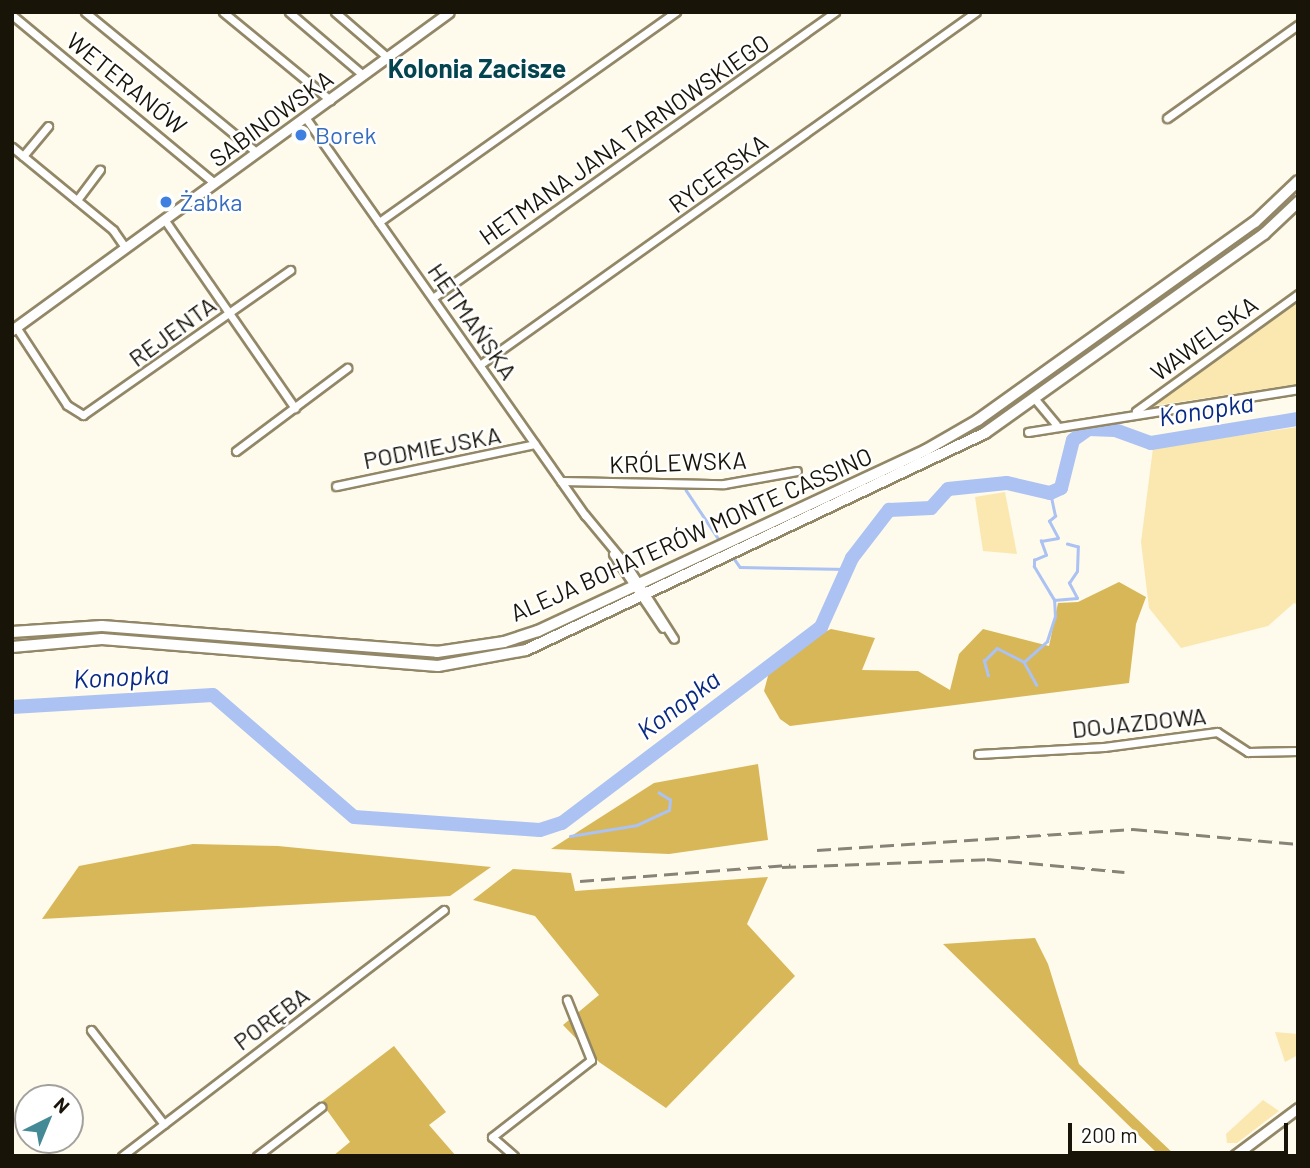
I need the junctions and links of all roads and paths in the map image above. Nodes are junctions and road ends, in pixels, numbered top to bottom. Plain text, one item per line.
1 (85, 12) edge
2 (223, 12) edge
3 (289, 12) edge
4 (335, 12) edge
5 (449, 12) edge
6 (676, 12) edge
7 (835, 12) edge
8 (976, 12) edge
9 (12, 15) edge
10 (1298, 25) edge
11 (387, 57) junction
12 (363, 75) junction
13 (330, 100) junction
14 (305, 117) junction
15 (1167, 118) dead end
16 (48, 126) dead end
17 (12, 146) edge
18 (256, 152) junction
19 (23, 156) junction
20 (100, 170) dead end
21 (1298, 181) edge
22 (214, 183) junction
23 (77, 200) junction
24 (1298, 202) edge
25 (164, 219) junction
26 (379, 222) junction
27 (125, 247) junction
28 (290, 270) dead end
29 (1298, 294) edge
30 (434, 297) junction
31 (230, 313) junction
32 (14, 328) edge
33 (481, 364) junction
34 (347, 368) dead end
35 (1298, 389) edge
36 (1034, 398) junction
37 (295, 408) junction
38 (1133, 413) junction
39 (1056, 424) junction
40 (1028, 432) dead end
41 (535, 444) junction
42 (236, 451) dead end
43 (797, 471) dead end
44 (561, 481) junction
45 (336, 486) dead end
46 (636, 587) junction
47 (643, 597) junction
48 (12, 632) edge
49 (12, 647) edge
50 (1298, 751) edge
51 (978, 754) dead end
52 (444, 910) dead end
53 (567, 1000) dead end
54 (92, 1030) dead end
55 (321, 1107) dead end
56 (1298, 1108) edge
57 (164, 1124) junction
58 (122, 1156) edge
59 (257, 1156) edge
60 (514, 1156) edge
61 (1234, 1156) edge

1 - 18 street
2 - 13 street
3 - 12 street
4 - 11 street
5 - 11 street, SABINOWSKA
6 - 26 street
7 - 30 street, HETMANA JANA TARNOWSKIEGO
8 - 33 street, RYCERSKA
9 - 22 street, WETERANÓW
10 - 15 street
11 - 12 street, SABINOWSKA
12 - 13 street, SABINOWSKA
13 - 14 street, SABINOWSKA
14 - 18 street, SABINOWSKA
14 - 26 street, HETMAŃSKA
16 - 19 street
17 - 19 street
18 - 22 street, SABINOWSKA
19 - 23 street
20 - 23 street
21 - 46 main road, ALEJA BOHATERÓW MONTE CASSINO
22 - 25 street, SABINOWSKA
23 - 27 street
24 - 36 main road, ALEJA BOHATERÓW MONTE CASSINO
25 - 27 street, SABINOWSKA
25 - 31 street
26 - 30 street, HETMAŃSKA
27 - 32 street, SABINOWSKA
28 - 31 street, REJENTA
29 - 38 street, WAWELSKA
30 - 33 street, HETMAŃSKA
31 - 32 street, REJENTA
31 - 37 street
33 - 41 street, HETMAŃSKA
34 - 37 street
35 - 38 street
36 - 39 street
36 - 47 main road, ALEJA BOHATERÓW MONTE CASSINO
37 - 42 street
38 - 39 street
39 - 40 street
41 - 44 street, HETMAŃSKA
41 - 45 street, PODMIEJSKA
43 - 44 street, KRÓLEWSKA
44 - 46 street, HETMAŃSKA
46 - 47 street, HETMAŃSKA
46 - 48 main road, ALEJA BOHATERÓW MONTE CASSINO
47 - 47 street, HETMAŃSKA
47 - 49 main road, ALEJA BOHATERÓW MONTE CASSINO
50 - 51 street, DOJAZDOWA
52 - 57 street, PORĘBA
53 - 60 street
54 - 57 street
55 - 59 street
56 - 61 street
57 - 58 street, PORĘBA

